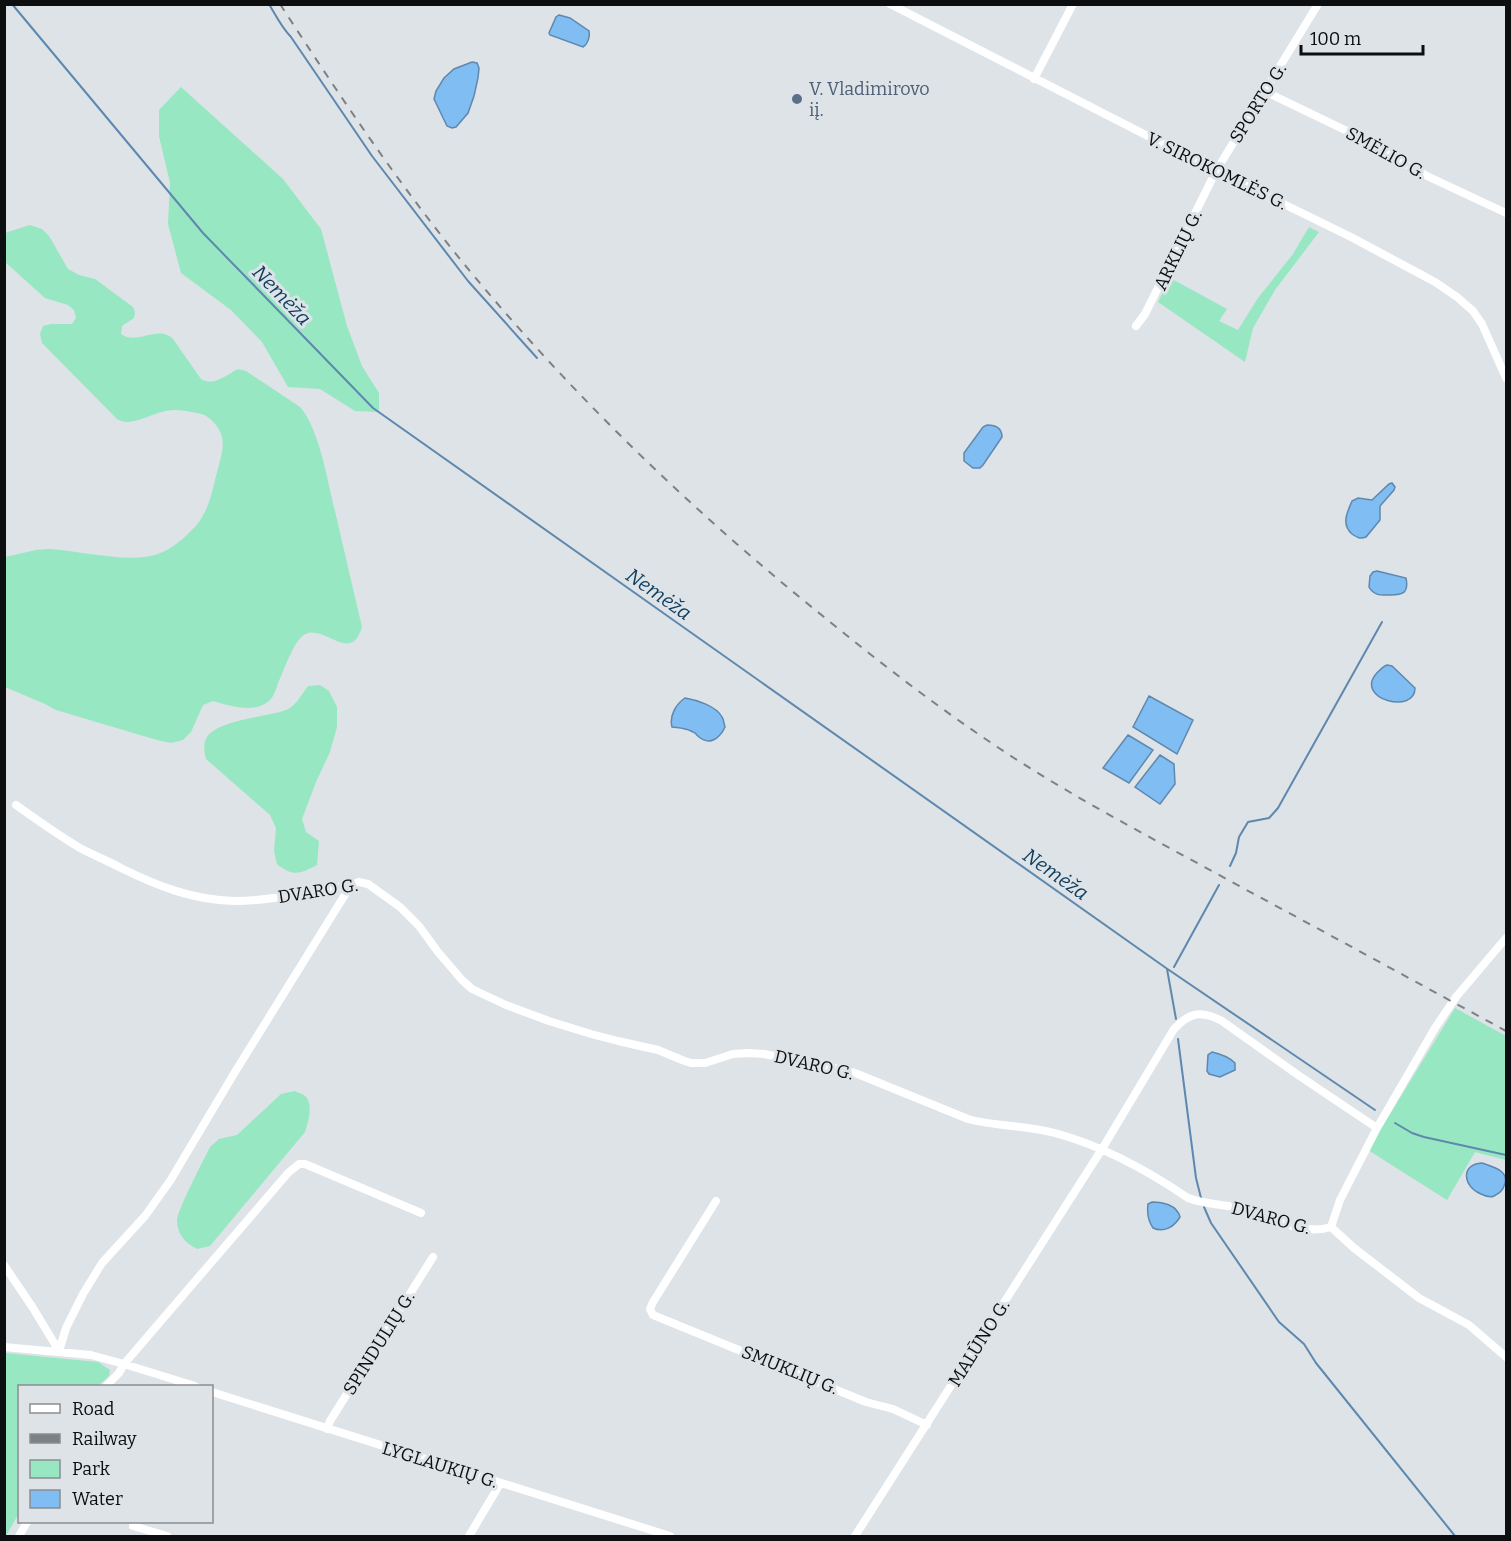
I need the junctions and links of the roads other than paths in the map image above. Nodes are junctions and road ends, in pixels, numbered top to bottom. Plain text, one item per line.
1 (890, 4) edge
2 (1073, 4) edge
3 (1318, 4) edge
4 (1034, 79) junction
5 (1266, 92) junction
6 (1216, 171) junction
7 (1506, 213) edge
8 (1136, 326) dead end
9 (1506, 378) edge
10 (16, 805) dead end
11 (351, 885) junction
12 (1506, 938) edge
13 (1377, 1128) junction
14 (1102, 1149) junction
15 (716, 1201) dead end
16 (421, 1213) dead end
17 (1331, 1227) junction
18 (433, 1257) dead end
19 (4, 1265) edge
20 (4, 1347) edge
21 (59, 1351) junction
22 (1506, 1357) edge
23 (124, 1364) junction
24 (107, 1385) edge
25 (192, 1385) edge
26 (213, 1392) edge
27 (927, 1425) junction
28 (327, 1429) junction
29 (500, 1483) junction
30 (133, 1526) dead end
31 (167, 1536) edge
32 (469, 1536) edge
33 (670, 1536) edge
34 (855, 1536) edge

1 - 4 street, V. SIROKOMLĖS G.
2 - 4 street
3 - 5 street, SPORTO G.
4 - 6 street, V. SIROKOMLĖS G.
5 - 6 street, SPORTO G.
5 - 7 street, SMĖLIO G.
6 - 8 street, ARKLIŲ G.
6 - 9 street, V. SIROKOMLĖS G.
10 - 11 street, DVARO G.
11 - 14 street, DVARO G.
11 - 21 street
12 - 13 street
13 - 14 street, MALŪNO G.
13 - 17 street
14 - 17 street, DVARO G.
14 - 27 street, MALŪNO G.
15 - 27 street, SMUKLIŲ G.
16 - 23 street
17 - 22 street, DVARO G.
18 - 28 street, SPINDULIŲ G.
19 - 21 street
20 - 21 street
21 - 23 street
23 - 24 street
23 - 25 street
26 - 28 street, LYGLAUKIŲ G.
27 - 34 street, MALŪNO G.
28 - 29 street, LYGLAUKIŲ G.
29 - 32 street
29 - 33 street, LYGLAUKIŲ G.
30 - 31 street

